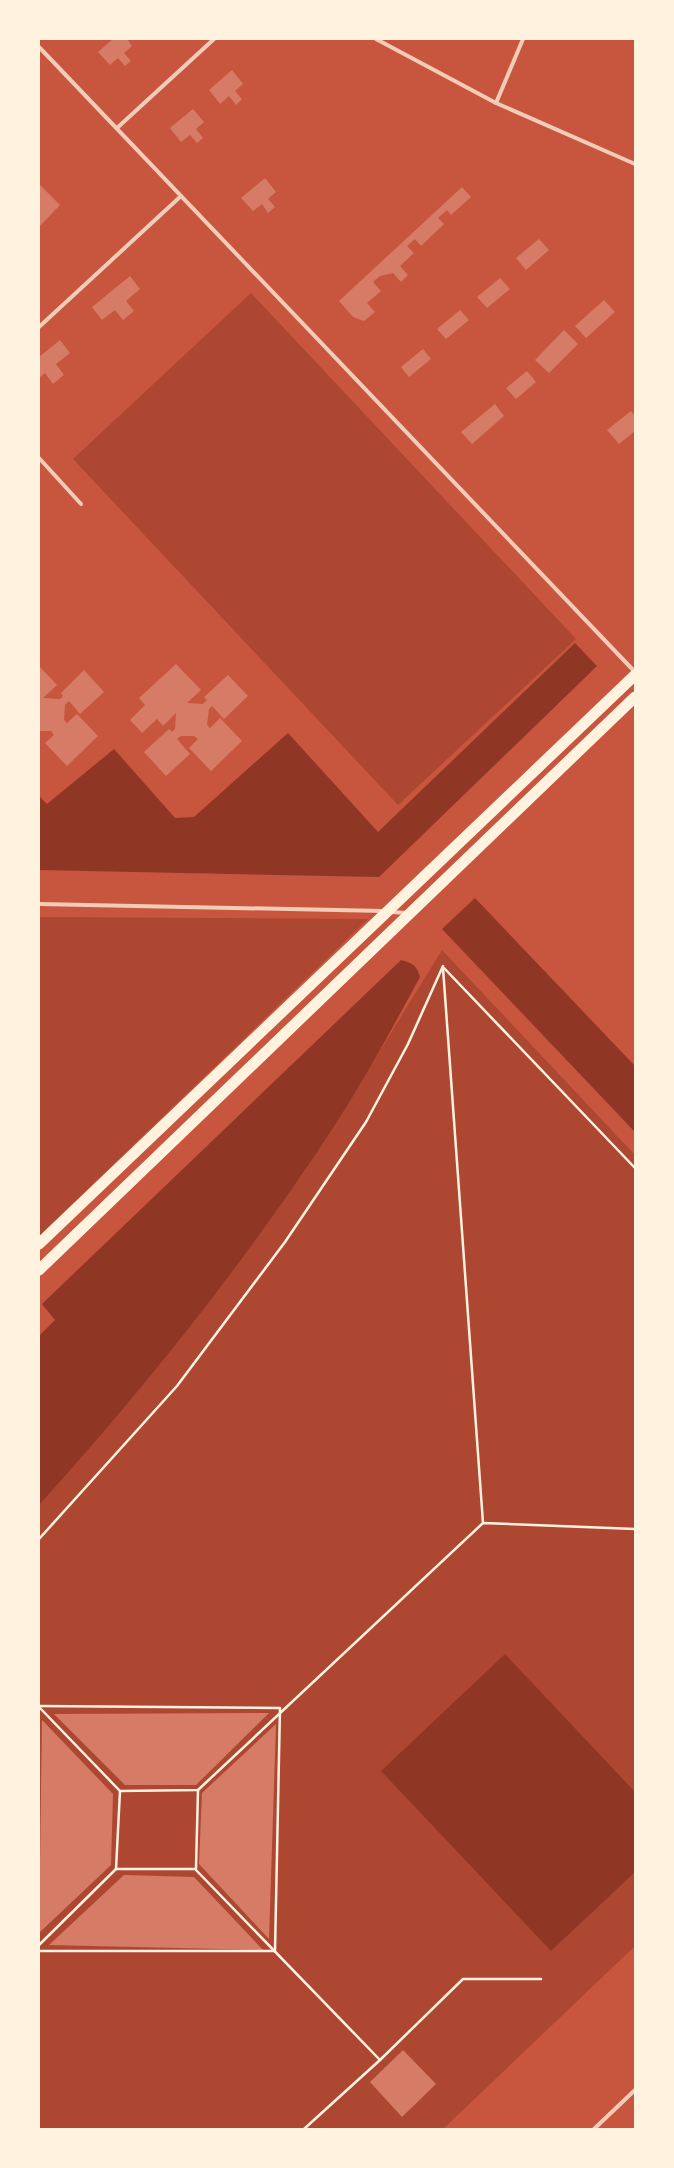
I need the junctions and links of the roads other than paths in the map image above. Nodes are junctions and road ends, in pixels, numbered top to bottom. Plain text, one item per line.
1 (214, 39) edge
2 (376, 39) edge
3 (523, 39) edge
4 (39, 47) edge
5 (496, 103) junction
6 (117, 128) junction
7 (635, 164) edge
8 (181, 196) junction
9 (39, 327) edge
10 (39, 458) edge
11 (81, 504) dead end
12 (635, 673) edge
13 (635, 697) edge
14 (39, 904) edge
15 (387, 912) junction
16 (409, 913) junction
17 (39, 1244) edge
18 (39, 1270) edge
19 (635, 2090) edge
20 (594, 2129) edge

1 - 6 lane
2 - 5 lane
3 - 5 lane
4 - 6 lane
5 - 7 lane
6 - 8 lane
8 - 9 lane
8 - 12 lane
10 - 11 lane
12 - 15 main road
13 - 16 main road
14 - 15 lane
15 - 16 lane
15 - 17 main road
16 - 18 main road
19 - 20 lane

